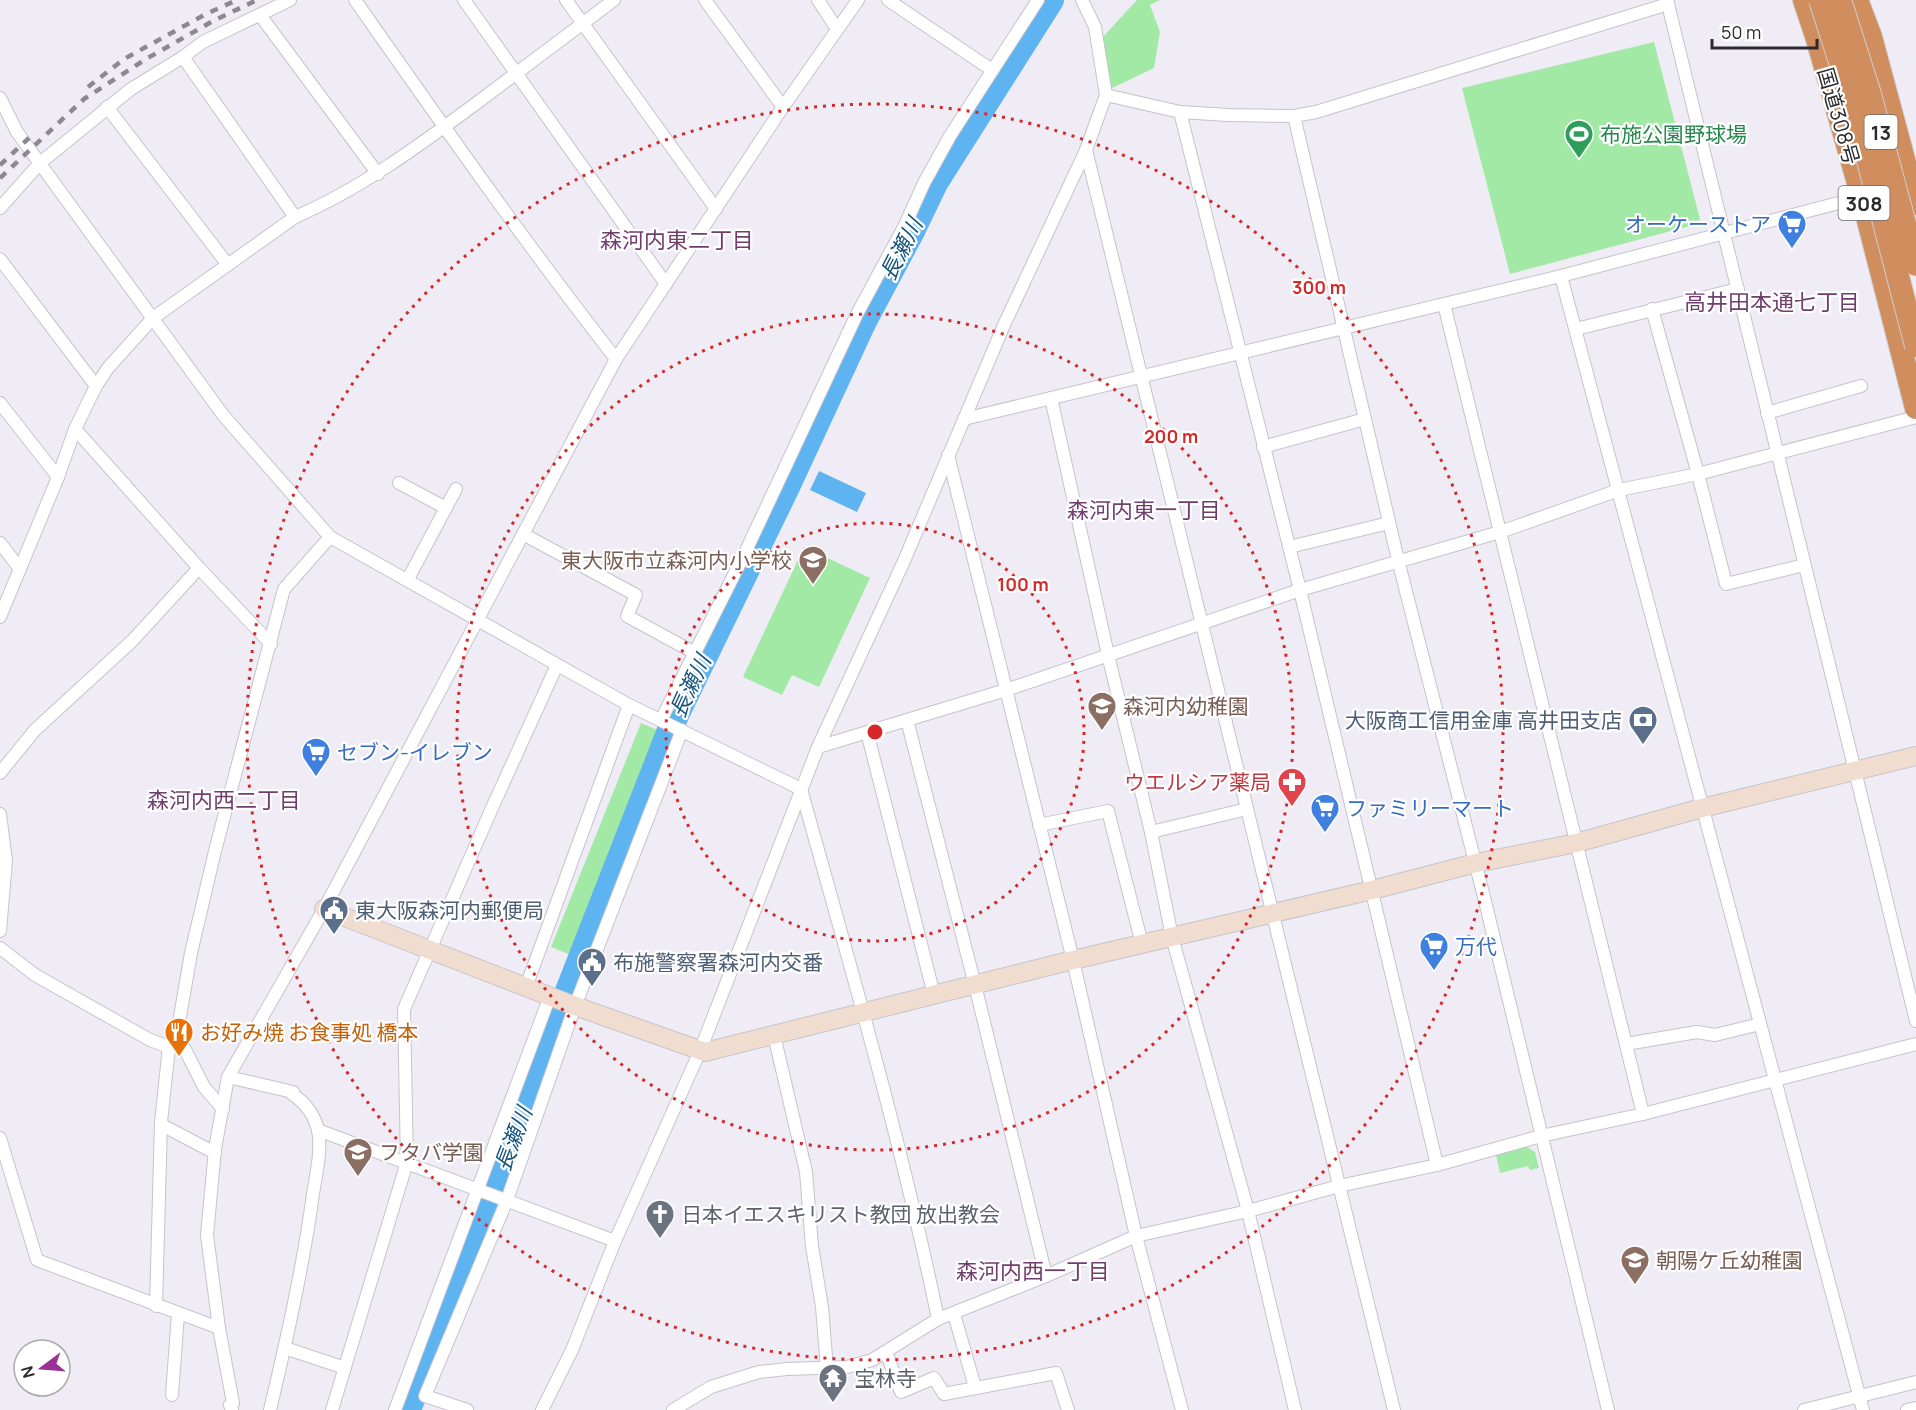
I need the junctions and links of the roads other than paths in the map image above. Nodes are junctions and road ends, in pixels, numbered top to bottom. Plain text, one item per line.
1 (290, 0) edge
2 (355, 0) edge
3 (464, 0) edge
4 (566, 0) edge
5 (614, 0) edge
6 (705, 0) edge
7 (818, 0) edge
8 (858, 0) edge
9 (888, 0) edge
10 (1038, 0) edge
11 (1082, 0) edge
12 (1804, 0) edge
13 (1820, 0) edge
14 (1840, 0) edge
15 (1857, 0) edge
16 (1667, 2) edge
17 (260, 15) junction
18 (582, 24) junction
19 (837, 29) junction
20 (183, 57) junction
21 (992, 70) junction
22 (516, 73) junction
23 (1106, 95) junction
24 (0, 98) edge
25 (107, 107) junction
26 (783, 107) junction
27 (1180, 112) junction
28 (1294, 116) junction
29 (444, 127) junction
30 (1086, 150) junction
31 (40, 163) junction
32 (378, 174) junction
33 (1915, 193) edge
34 (1862, 197) junction
35 (0, 208) edge
36 (716, 208) junction
37 (295, 218) junction
38 (1724, 232) junction
39 (0, 259) edge
40 (228, 265) junction
41 (1916, 265) edge
42 (1561, 276) junction
43 (666, 284) junction
44 (1738, 289) junction
45 (1444, 304) junction
46 (1652, 309) junction
47 (153, 318) junction
48 (1344, 328) junction
49 (1576, 330) junction
50 (1916, 346) edge
51 (1239, 353) junction
52 (616, 359) junction
53 (1142, 376) junction
54 (96, 386) junction
55 (1861, 387) dead end
56 (1051, 398) junction
57 (0, 403) edge
58 (1916, 408) edge
59 (1767, 413) junction
60 (1916, 417) edge
61 (964, 419) junction
62 (1365, 419) junction
63 (75, 429) junction
64 (1263, 447) junction
65 (1777, 454) junction
66 (948, 455) junction
67 (1698, 474) junction
68 (58, 477) junction
69 (399, 483) dead end
70 (456, 489) dead end
71 (1619, 490) junction
72 (446, 508) junction
73 (1389, 523) junction
74 (1500, 532) junction
75 (523, 534) junction
76 (330, 537) junction
77 (0, 543) edge
78 (1289, 547) junction
79 (1398, 560) junction
80 (1804, 565) junction
81 (199, 568) junction
82 (20, 569) junction
83 (408, 579) junction
84 (1300, 590) junction
85 (0, 617) edge
86 (477, 619) junction
87 (1200, 625) junction
88 (271, 644) junction
89 (695, 653) junction
90 (1108, 655) junction
91 (557, 665) junction
92 (1006, 690) junction
93 (629, 705) junction
94 (662, 720) junction
95 (907, 720) junction
96 (681, 730) junction
97 (867, 732) junction
98 (818, 747) junction
99 (1916, 756) edge
100 (1855, 771) junction
101 (0, 773) edge
102 (801, 789) junction
103 (1702, 808) junction
104 (1247, 809) junction
105 (0, 814) edge
106 (1039, 825) junction
107 (1151, 832) junction
108 (1576, 843) junction
109 (1476, 863) junction
110 (1372, 890) junction
111 (324, 909) junction
112 (1273, 914) junction
113 (0, 931) edge
114 (1172, 937) junction
115 (1142, 944) junction
116 (0, 948) edge
117 (430, 950) junction
118 (1072, 960) junction
119 (975, 985) junction
120 (526, 987) junction
121 (934, 995) junction
122 (550, 996) junction
123 (575, 1006) junction
124 (864, 1013) junction
125 (1916, 1021) edge
126 (1760, 1024) junction
127 (774, 1035) junction
128 (1626, 1044) junction
129 (1916, 1044) edge
130 (183, 1046) junction
131 (169, 1047) junction
132 (700, 1051) junction
133 (228, 1077) junction
134 (1774, 1078) junction
135 (222, 1109) junction
136 (1643, 1114) junction
137 (162, 1125) junction
138 (318, 1130) junction
139 (1541, 1136) junction
140 (0, 1138) edge
141 (215, 1153) junction
142 (406, 1162) junction
143 (1437, 1165) junction
144 (1339, 1185) junction
145 (477, 1189) junction
146 (507, 1200) junction
147 (1248, 1211) junction
148 (1136, 1236) junction
149 (615, 1241) junction
150 (1046, 1276) junction
151 (156, 1306) junction
152 (178, 1314) junction
153 (954, 1314) junction
154 (938, 1319) junction
155 (219, 1328) junction
156 (285, 1348) junction
157 (886, 1352) junction
158 (345, 1368) junction
159 (827, 1369) junction
160 (1916, 1382) edge
161 (975, 1387) junction
162 (172, 1395) dead end
163 (1860, 1396) junction
164 (1916, 1408) edge
165 (232, 1410) edge
166 (270, 1410) edge
167 (332, 1410) edge
168 (395, 1410) edge
169 (467, 1410) edge
170 (542, 1410) edge
171 (673, 1410) edge
172 (1068, 1410) edge
173 (1182, 1410) edge
174 (1295, 1410) edge
175 (1394, 1410) edge
176 (1608, 1410) edge
177 (1804, 1410) edge
178 (1863, 1410) edge
179 (1907, 1410) edge

1 - 17 street
2 - 29 street
3 - 22 street
4 - 18 street
5 - 18 street
6 - 26 street
7 - 19 street
8 - 19 street
9 - 21 street
10 - 21 street
11 - 23 street
12 - 34 highway, 国道308号 / 308
13 - 50 highway, 13, bridge
14 - 41 highway, 13, bridge
15 - 33 highway, 308
16 - 28 street
16 - 38 street
17 - 20 street
17 - 32 street
18 - 22 street
18 - 36 street
19 - 26 street
20 - 25 street
20 - 37 street
21 - 89 street
22 - 29 street
22 - 43 street
23 - 27 street
23 - 30 street
24 - 31 street
25 - 31 street
25 - 40 street
26 - 36 street
27 - 28 street
27 - 51 street
28 - 48 street
29 - 32 street
29 - 52 street
30 - 53 street
30 - 61 street
31 - 35 street
31 - 47 street
32 - 37 street
33 - 34 street
34 - 38 street
34 - 58 highway, 国道308号 / 308
36 - 43 street
37 - 40 street
38 - 42 street
38 - 44 street
39 - 54 street
40 - 47 street
42 - 45 street
42 - 49 street
43 - 52 street
44 - 46 street
44 - 59 street
45 - 48 street
45 - 74 street
46 - 49 street
46 - 67 street
47 - 54 street
47 - 76 street
48 - 51 street
48 - 62 street
49 - 71 street
51 - 53 street
51 - 64 street
52 - 75 street
53 - 56 street
53 - 87 street
54 - 63 street
55 - 59 street
56 - 61 street
56 - 90 street
57 - 68 street
59 - 65 street
60 - 65 street
61 - 66 street
62 - 64 street
62 - 73 street
63 - 68 street
63 - 81 street
64 - 78 street
65 - 67 street
65 - 80 street
66 - 92 street
66 - 98 street
67 - 71 street
67 - 80 street
68 - 82 street
69 - 72 street
70 - 72 street
71 - 74 street
71 - 103 street
72 - 83 street
73 - 78 street
73 - 79 street
74 - 79 street
74 - 108 street
75 - 86 street
75 - 89 street
76 - 83 street
76 - 88 street
77 - 82 street
78 - 84 street
79 - 84 street
79 - 109 street
80 - 100 street
81 - 88 street
81 - 101 street
82 - 85 street
83 - 86 street
84 - 87 street
84 - 110 street
86 - 91 street
86 - 111 street
87 - 90 street
87 - 104 street
88 - 130 street
89 - 94 street
90 - 92 street
90 - 107 street
91 - 93 street
91 - 117 street
92 - 95 street
92 - 106 street
93 - 94 street
93 - 120 street
94 - 96 street
95 - 97 street
95 - 119 street
96 - 102 street
96 - 123 street
97 - 98 street
97 - 121 street
98 - 102 street
99 - 100 street
100 - 103 street
100 - 125 street
102 - 124 street
102 - 132 street
103 - 108 street
103 - 126 street
104 - 107 street
104 - 112 street
105 - 113 street
106 - 115 street
106 - 118 street
107 - 114 street
108 - 109 street
108 - 128 street
109 - 110 street
109 - 139 street
110 - 112 street
110 - 143 street
111 - 117 street
111 - 133 street
112 - 114 street
112 - 144 street
114 - 115 street
114 - 147 street
115 - 118 street
116 - 131 street
117 - 120 street
117 - 142 street
118 - 119 street
118 - 148 street
119 - 121 street
119 - 150 street
120 - 122 street
121 - 124 street
122 - 123 street
122 - 145 street
123 - 132 street
123 - 146 street
124 - 127 street
124 - 154 street
126 - 128 street
126 - 134 street
127 - 132 street
127 - 159 street
128 - 136 street
129 - 134 street
130 - 131 street
130 - 135 street
131 - 137 street
132 - 149 street
133 - 135 street
133 - 138 street
134 - 136 street
134 - 163 street
135 - 141 street
136 - 139 street
137 - 141 street
137 - 151 street
138 - 142 street
138 - 156 street
139 - 143 street
139 - 176 street
140 - 151 street
141 - 155 street
142 - 145 street
142 - 158 street
143 - 144 street
144 - 147 street
144 - 175 street
145 - 146 street
145 - 168 street
146 - 149 street
146 - 169 street
147 - 148 street
147 - 174 street
148 - 150 street
148 - 173 street
149 - 170 street
150 - 153 street
151 - 152 street
152 - 155 street
152 - 162 street
153 - 154 street
153 - 161 street
154 - 157 street
155 - 165 street
156 - 158 street
156 - 166 street
157 - 159 street
157 - 161 street
158 - 167 street
159 - 171 street
160 - 163 street
161 - 172 street
163 - 177 street
163 - 178 street
164 - 179 street

